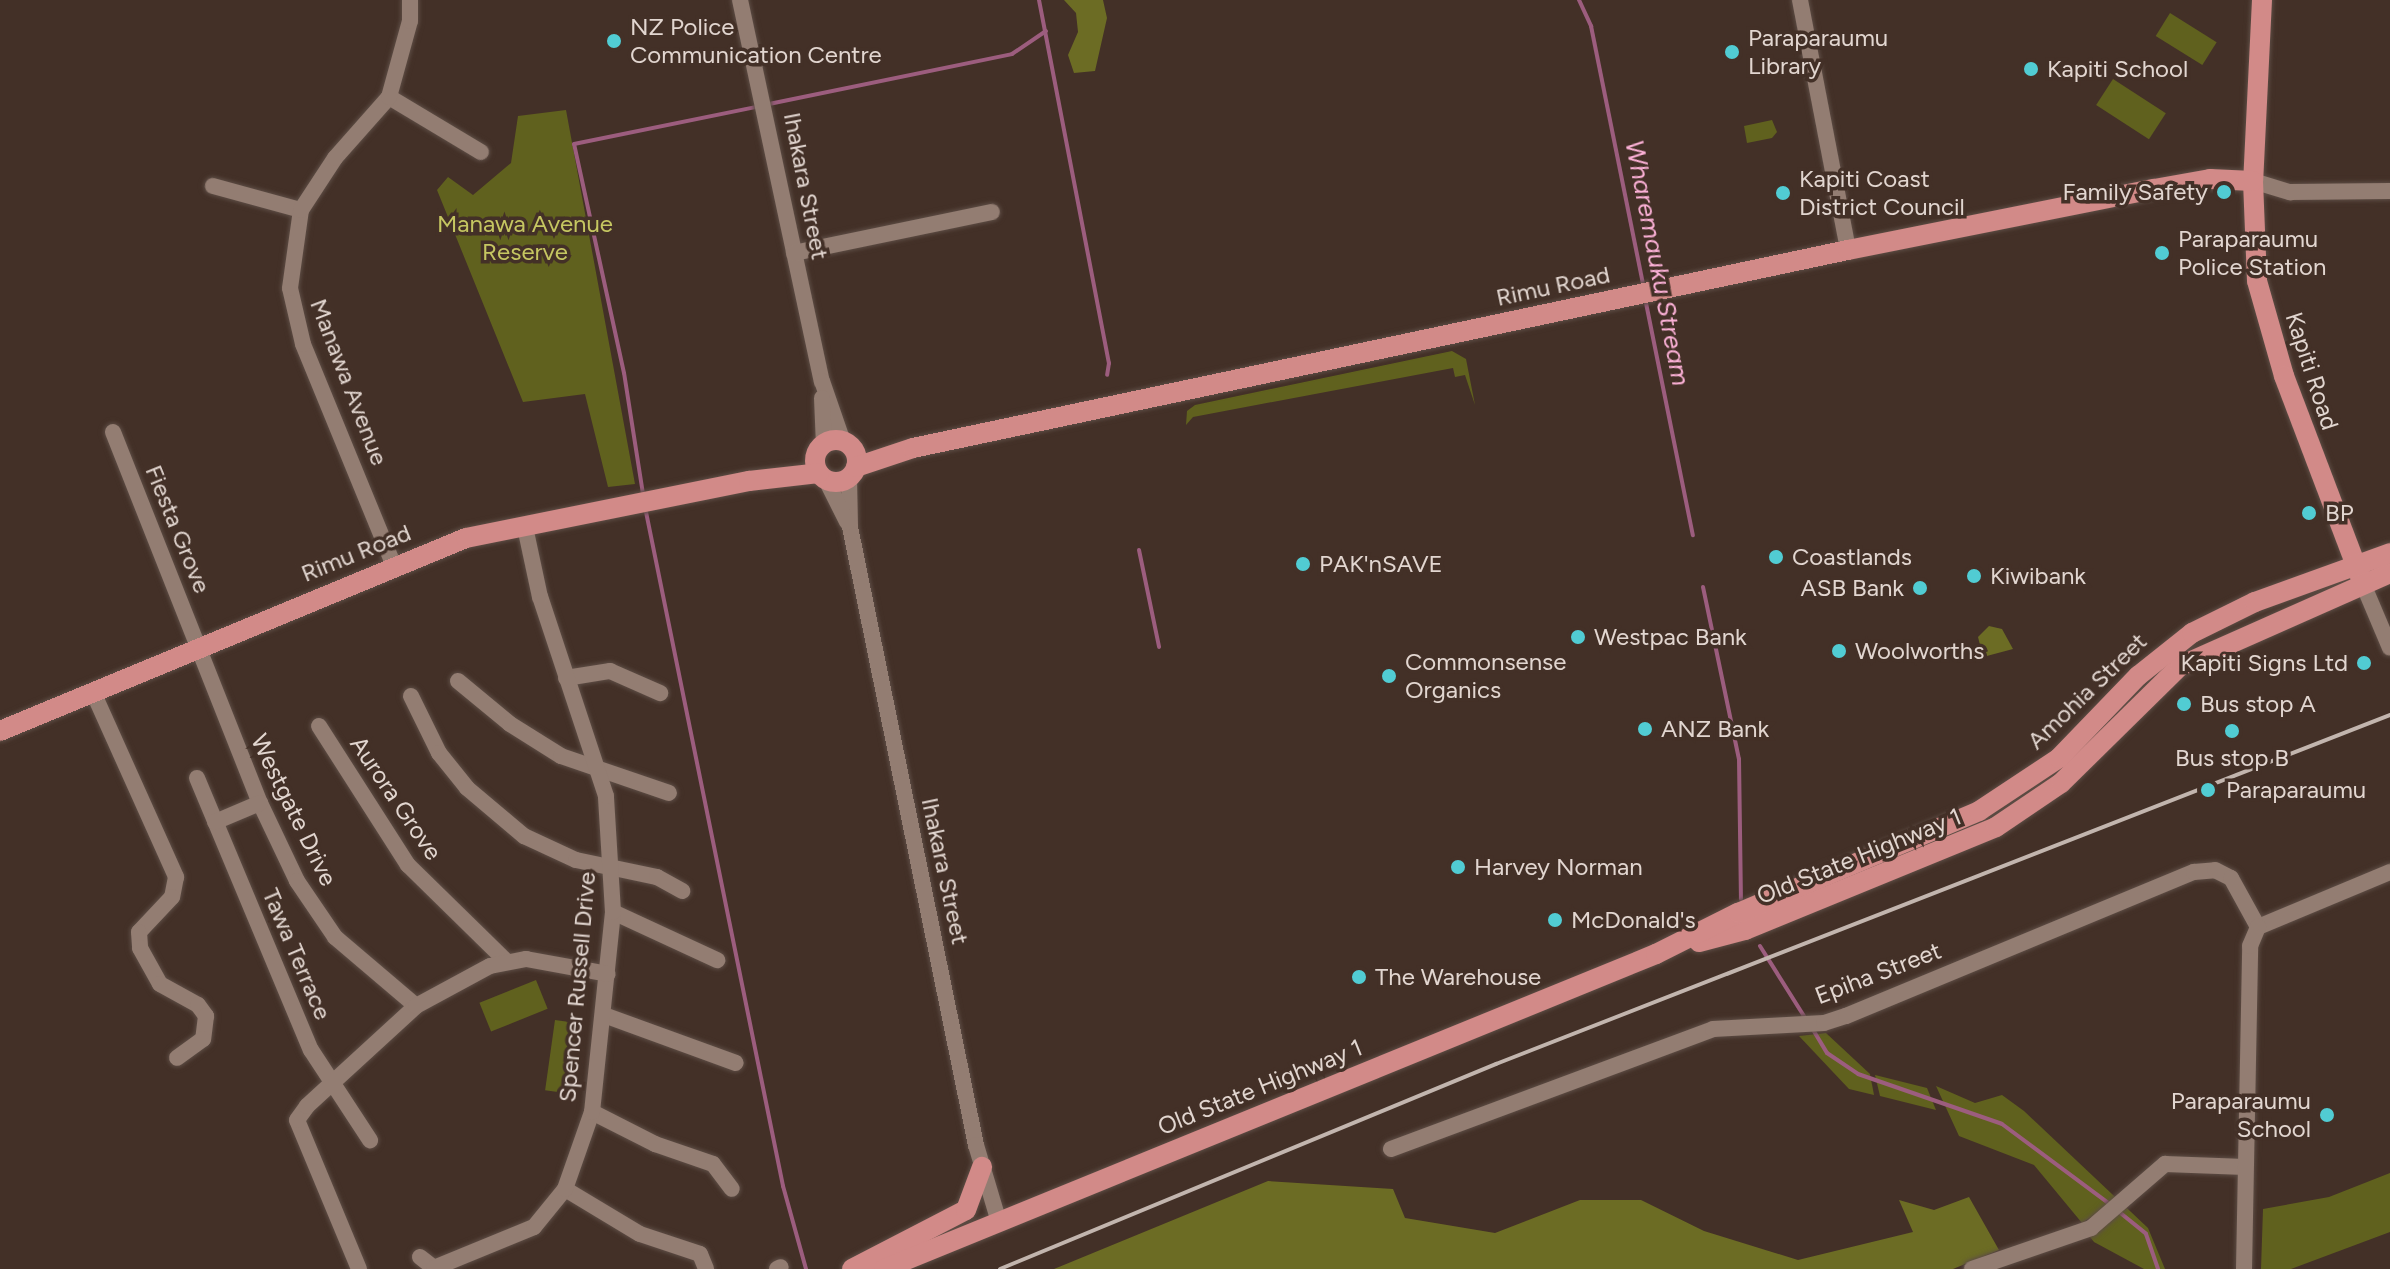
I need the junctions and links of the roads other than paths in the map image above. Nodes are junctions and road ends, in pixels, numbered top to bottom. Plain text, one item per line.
1 (410, 0) edge
2 (740, 0) edge
3 (1800, 0) edge
4 (2262, 0) edge
5 (389, 97) junction
6 (481, 152) dead end
7 (2253, 181) junction
8 (213, 186) dead end
9 (2390, 191) edge
10 (301, 210) junction
11 (992, 212) dead end
12 (1848, 250) junction
13 (794, 253) junction
14 (113, 432) dead end
15 (836, 461) junction
16 (525, 527) junction
17 (2390, 553) edge
18 (2356, 564) junction
19 (394, 566) junction
20 (2390, 573) edge
21 (2363, 584) junction
22 (199, 645) junction
23 (2390, 648) edge
24 (566, 678) junction
25 (458, 681) dead end
26 (93, 692) junction
27 (660, 693) dead end
28 (411, 696) dead end
29 (319, 726) dead end
30 (0, 731) edge
31 (598, 767) junction
32 (197, 778) dead end
33 (669, 793) dead end
34 (260, 803) junction
35 (2029, 807) joint
36 (215, 822) junction
37 (1913, 839) joint
38 (613, 867) junction
39 (2390, 872) edge
40 (682, 891) dead end
41 (613, 912) junction
42 (1748, 918) junction
43 (2258, 927) junction
44 (505, 960) junction
45 (717, 960) dead end
46 (608, 974) junction
47 (416, 1006) junction
48 (604, 1015) junction
49 (177, 1058) dead end
50 (736, 1063) dead end
51 (334, 1084) junction
52 (592, 1112) junction
53 (370, 1140) dead end
54 (1391, 1149) dead end
55 (982, 1167) junction
56 (2245, 1167) junction
57 (565, 1189) junction
58 (732, 1189) dead end
59 (999, 1222) junction
60 (420, 1257) dead end
61 (359, 1269) edge
62 (434, 1269) edge
63 (706, 1269) edge
64 (852, 1269) edge
65 (884, 1269) edge
66 (1972, 1269) edge
67 (2244, 1269) edge

1 - 5 street, Manawa Avenue
2 - 13 street, Ihakara Street
3 - 12 street
4 - 7 main road, Kapiti Road
5 - 6 street
5 - 10 street, Manawa Avenue
7 - 9 street
7 - 12 main road, Rimu Road
7 - 18 main road, Kapiti Road
8 - 10 street
10 - 19 street, Manawa Avenue
11 - 13 street
12 - 15 main road, Rimu Road
13 - 15 street, Ihakara Street
14 - 22 street, Fiesta Grove
15 - 16 main road, Rimu Road
15 - 55 street, Ihakara Street
16 - 19 main road, Rimu Road
16 - 24 street, Spencer Russell Drive
17 - 18 main road, Amohia Street
18 - 21 main road, Kapiti Road
18 - 37 main road, Amohia Street
19 - 22 main road, Rimu Road
20 - 21 main road, Amohia Street
21 - 23 street, Kapiti Road
21 - 35 main road, Amohia Street
22 - 26 main road, Rimu Road
22 - 34 street, Westgate Drive
24 - 27 street
24 - 31 street, Spencer Russell Drive
25 - 31 street
26 - 30 main road, Rimu Road
26 - 49 street
28 - 38 street
29 - 44 street, Aurora Grove
31 - 33 street
31 - 38 street, Spencer Russell Drive
32 - 36 street, Tawa Terrace
34 - 36 street
34 - 47 street, Westgate Drive
35 - 42 main road, Old State Highway 1
36 - 51 street, Tawa Terrace
37 - 42 main road, Old State Highway 1
38 - 40 street
38 - 41 street, Spencer Russell Drive
39 - 43 street
41 - 45 street
41 - 46 street, Spencer Russell Drive
42 - 59 main road, Old State Highway 1
43 - 54 street, Epiha Street
43 - 56 street
44 - 46 street
44 - 47 street
46 - 48 street, Spencer Russell Drive
47 - 51 street
48 - 50 street
48 - 52 street, Spencer Russell Drive
51 - 53 street, Tawa Terrace
51 - 61 street
52 - 57 street, Spencer Russell Drive
52 - 58 street
55 - 59 street, Ihakara Street
55 - 64 main road
56 - 66 street
56 - 67 street
57 - 62 street, Spencer Russell Drive
57 - 63 street
59 - 65 main road, Old State Highway 1
60 - 62 street, Spencer Russell Drive

